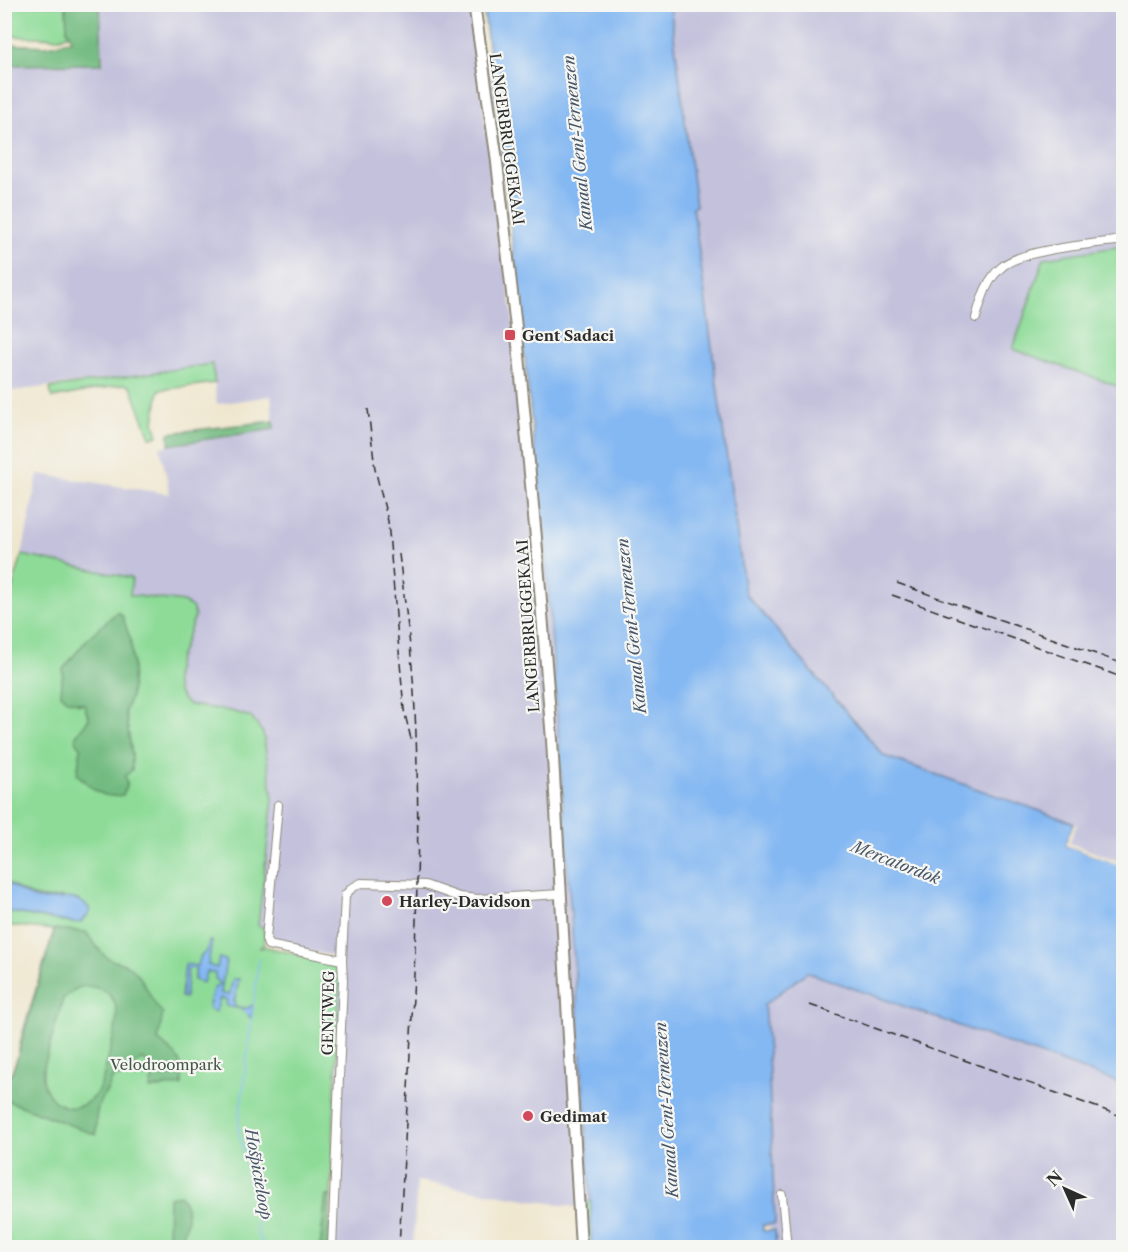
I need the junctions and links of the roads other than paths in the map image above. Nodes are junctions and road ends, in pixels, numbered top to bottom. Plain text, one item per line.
1 (474, 4) edge
2 (1124, 240) edge
3 (976, 318) dead end
4 (279, 805) dead end
5 (561, 894) junction
6 (342, 960) junction
7 (782, 1195) dead end
8 (332, 1248) edge
9 (581, 1248) edge
10 (787, 1248) edge

1 - 5 main road, LANGERBRUGGEKAAI
2 - 3 street
4 - 6 street, GENTWEG
5 - 6 street
5 - 9 main road, LANGERBRUGGEKAAI
6 - 8 street, GENTWEG
7 - 10 street

